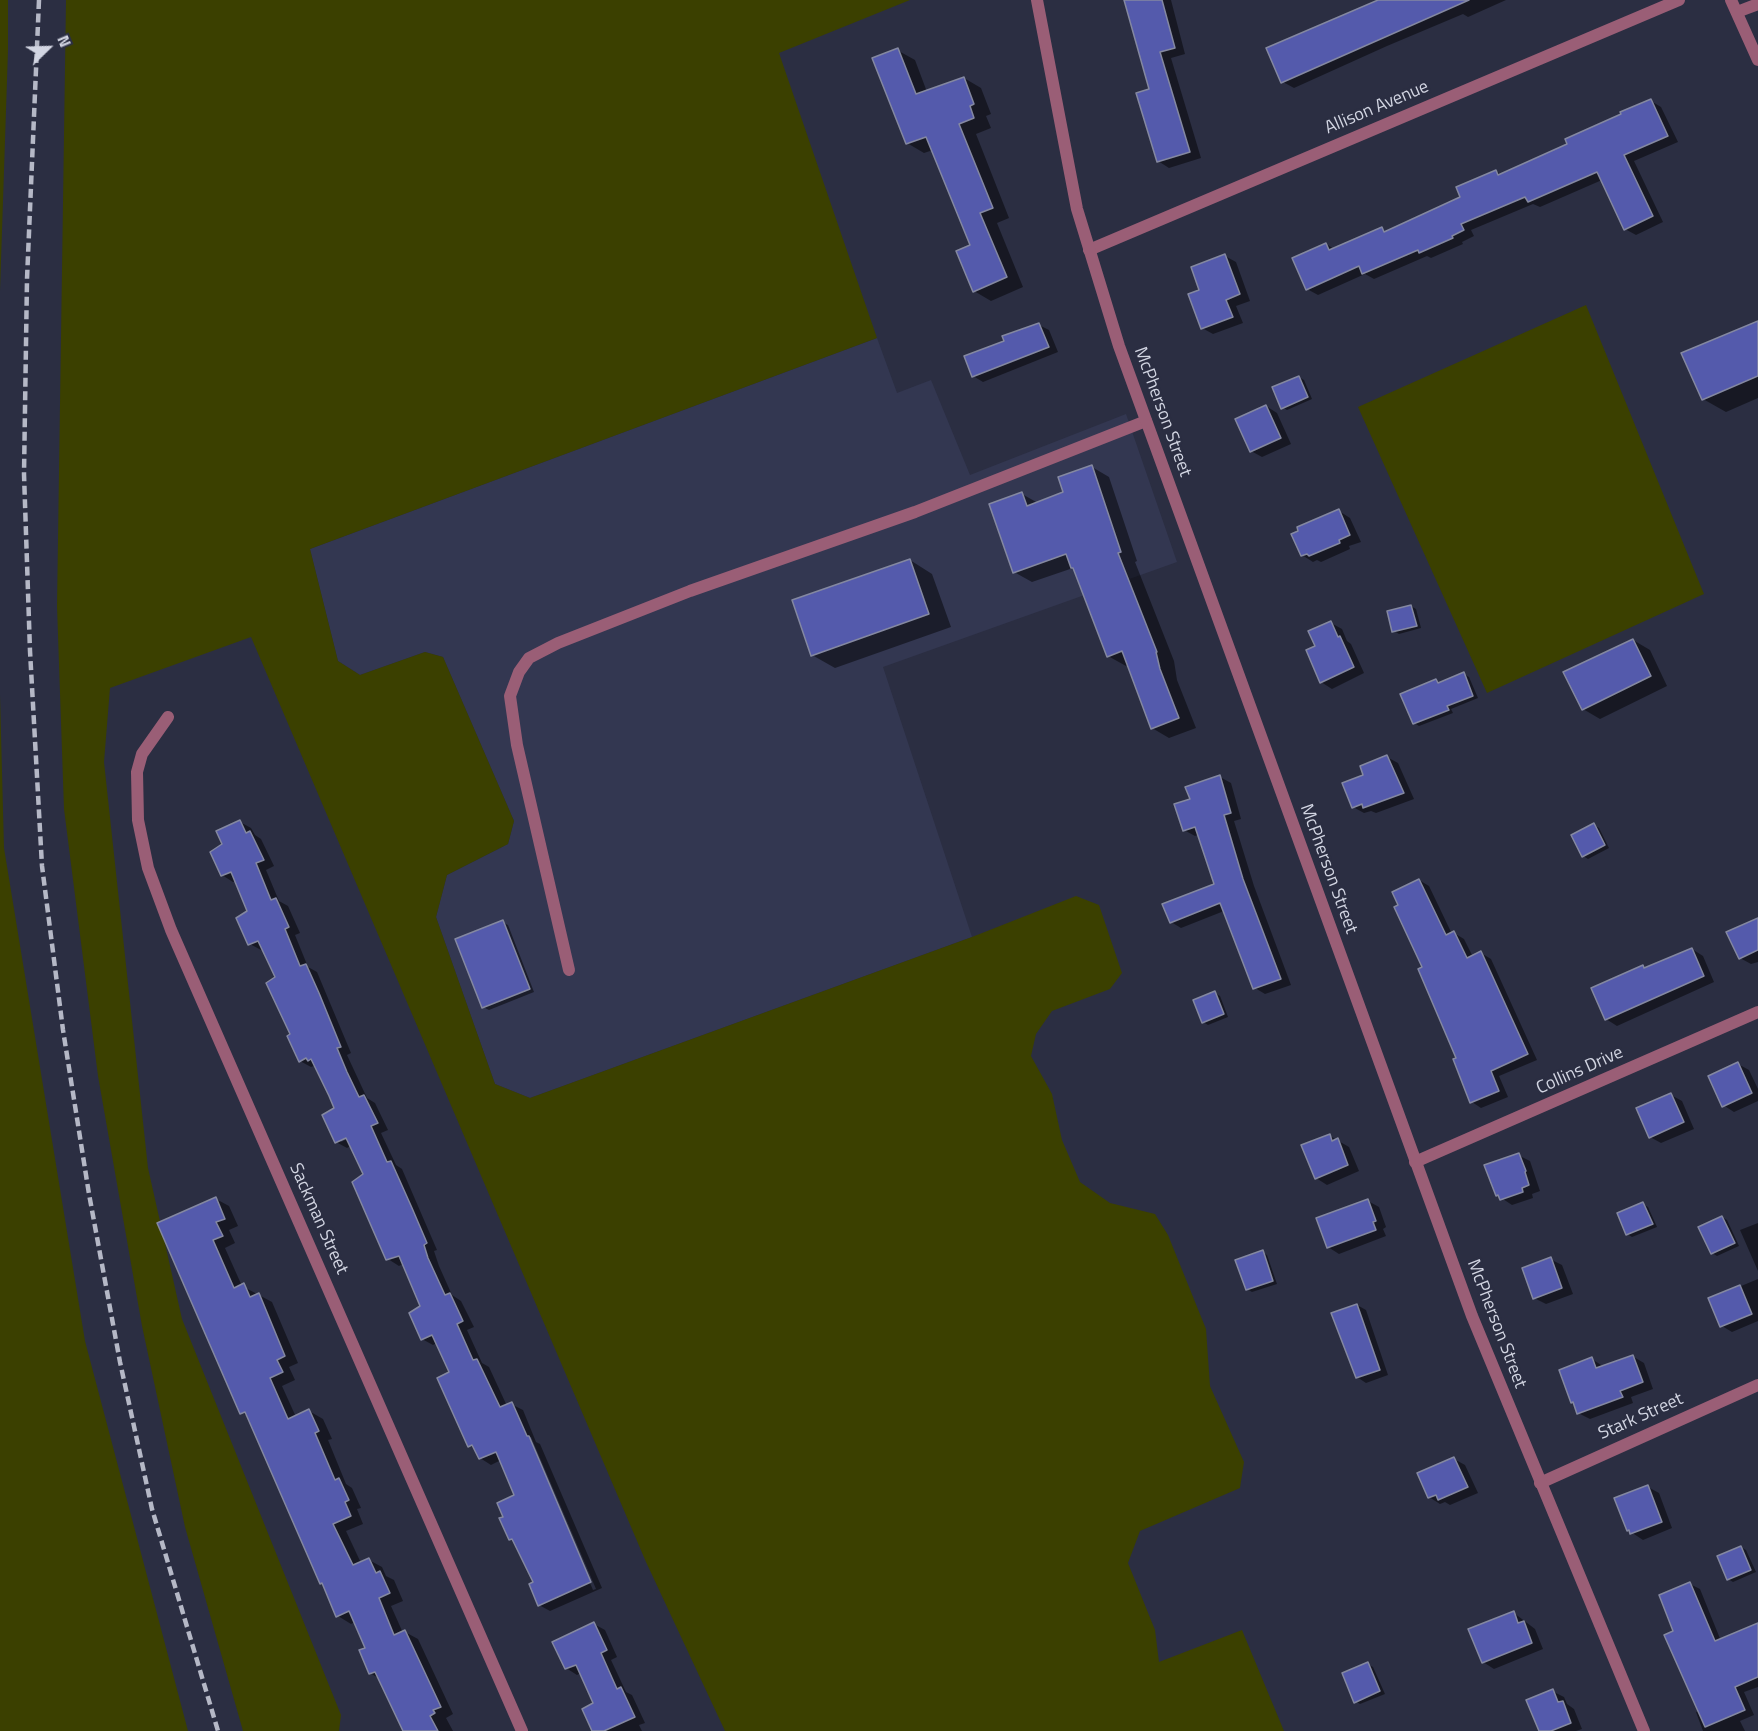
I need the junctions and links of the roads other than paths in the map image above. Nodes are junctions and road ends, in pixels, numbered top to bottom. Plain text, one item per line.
1 (1037, 0) edge
2 (1679, 0) edge
3 (1731, 0) edge
4 (1758, 3) edge
5 (1737, 12) junction
6 (1758, 60) edge
7 (1089, 250) junction
8 (1146, 421) junction
9 (168, 717) dead end
10 (569, 970) dead end
11 (1758, 1012) edge
12 (1416, 1162) junction
13 (1758, 1385) edge
14 (1540, 1483) junction
15 (522, 1731) edge
16 (1644, 1731) edge

1 - 7 street, McPherson Street
2 - 7 street, Allison Avenue
3 - 5 street
4 - 5 street
5 - 6 street
7 - 8 street, McPherson Street
8 - 10 street
8 - 12 street, McPherson Street
9 - 15 street, Sackman Street
11 - 12 street, Collins Drive
12 - 14 street, McPherson Street
13 - 14 street, Stark Street
14 - 16 street, McPherson Street

